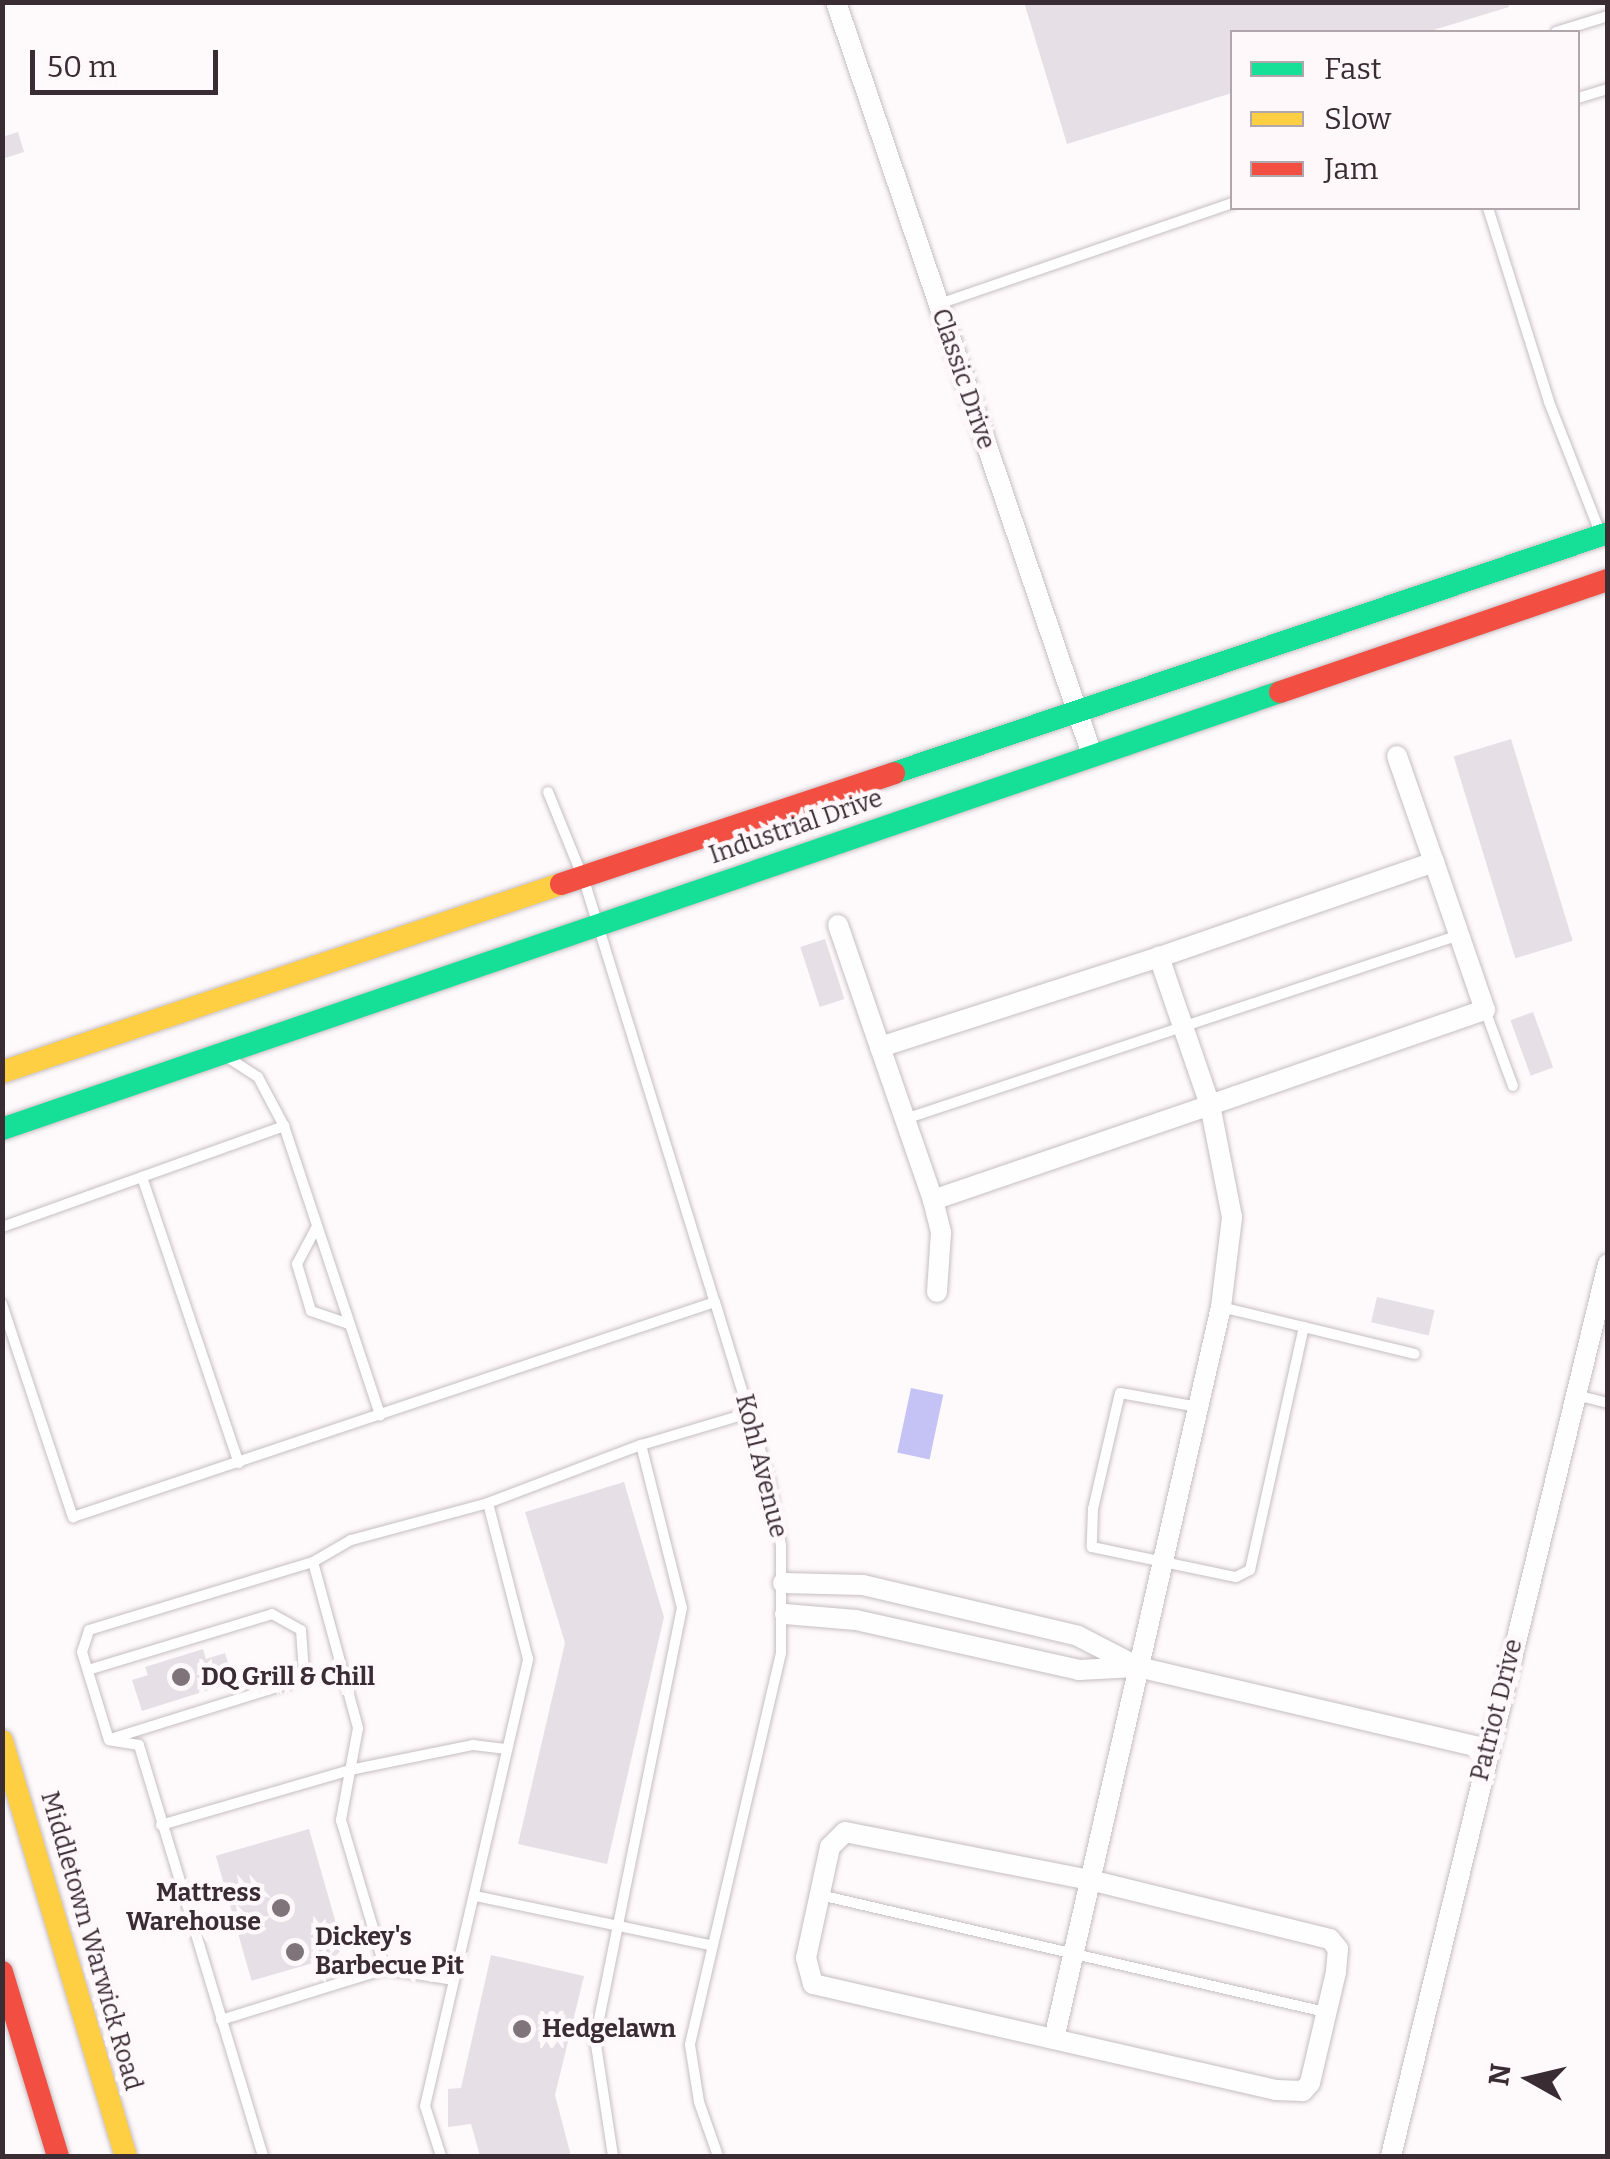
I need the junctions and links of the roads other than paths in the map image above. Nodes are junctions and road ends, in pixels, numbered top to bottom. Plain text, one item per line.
1 (836, 2) edge
2 (1608, 16) edge
3 (1562, 30) edge
4 (1608, 90) edge
5 (1580, 97) edge
6 (1230, 205) edge
7 (1489, 210) edge
8 (938, 304) junction
9 (1605, 542) edge
10 (1608, 580) edge
11 (1074, 708) junction
12 (1092, 755) junction
13 (1397, 756) dead end
14 (548, 792) dead end
15 (1434, 862) junction
16 (584, 880) junction
17 (597, 924) junction
18 (838, 925) dead end
19 (1459, 935) junction
20 (1159, 957) junction
21 (1485, 1010) junction
22 (1182, 1032) junction
23 (880, 1047) junction
24 (222, 1054) junction
25 (2, 1072) edge
26 (1512, 1086) dead end
27 (1210, 1105) junction
28 (904, 1119) junction
29 (284, 1126) junction
30 (2, 1129) edge
31 (142, 1177) junction
32 (933, 1200) junction
33 (2, 1227) edge
34 (316, 1228) junction
35 (1608, 1264) edge
36 (937, 1292) dead end
37 (715, 1302) junction
38 (2, 1304) edge
39 (1221, 1307) junction
40 (349, 1324) junction
41 (1304, 1326) junction
42 (1600, 1326) edge
43 (1415, 1354) dead end
44 (1575, 1395) junction
45 (1608, 1403) edge
46 (1198, 1407) junction
47 (749, 1413) junction
48 (380, 1415) junction
49 (641, 1445) junction
50 (239, 1463) junction
51 (488, 1504) junction
52 (313, 1562) junction
53 (1162, 1562) junction
54 (783, 1583) junction
55 (785, 1614) junction
56 (1138, 1667) junction
57 (88, 1670) junction
58 (109, 1740) junction
59 (2, 1741) edge
60 (508, 1749) junction
61 (1487, 1749) junction
62 (350, 1770) junction
63 (161, 1825) junction
64 (1090, 1880) junction
65 (820, 1895) junction
66 (475, 1896) junction
67 (618, 1927) junction
68 (710, 1945) junction
69 (1074, 1952) junction
70 (386, 1969) junction
71 (2, 1972) edge
72 (454, 1980) junction
73 (1325, 2012) junction
74 (221, 2020) junction
75 (1054, 2039) junction
76 (58, 2156) edge
77 (126, 2156) edge
78 (263, 2156) edge
79 (441, 2156) edge
80 (614, 2156) edge
81 (718, 2156) edge
82 (1392, 2156) edge

1 - 8 street, Classic Drive
2 - 3 lane
4 - 5 lane
6 - 8 lane
7 - 9 lane
8 - 11 street, Classic Drive
9 - 11 street, Industrial Drive
10 - 12 street, Industrial Drive
11 - 12 street, Classic Drive
11 - 16 street, Industrial Drive
12 - 17 street, Industrial Drive
13 - 15 street
14 - 16 lane, Kohl Avenue
15 - 19 street
15 - 20 street
16 - 17 lane, Kohl Avenue
16 - 25 street, Industrial Drive
17 - 24 street, Industrial Drive
17 - 37 lane, Kohl Avenue
18 - 23 street
19 - 21 street
19 - 22 lane
20 - 22 street
20 - 23 street
21 - 26 lane
21 - 27 street
22 - 27 street
22 - 28 lane
23 - 28 street
24 - 29 lane
24 - 30 street, Industrial Drive
27 - 32 street
27 - 39 street
28 - 32 street
29 - 31 lane
29 - 34 lane
31 - 33 lane
31 - 50 lane
32 - 36 street
34 - 40 lane
34 - 40 lane
35 - 42 street, Patriot Drive
37 - 47 lane, Kohl Avenue
37 - 48 lane
38 - 50 lane
39 - 41 lane
39 - 46 street
40 - 48 lane
41 - 43 lane
41 - 53 lane
42 - 44 street, Patriot Drive
44 - 45 lane
44 - 61 street, Patriot Drive
46 - 53 street
46 - 53 lane
47 - 49 lane
47 - 54 lane, Kohl Avenue
48 - 50 lane
49 - 51 lane
49 - 67 lane
51 - 52 lane
51 - 60 lane
52 - 57 lane
52 - 62 lane
53 - 56 street
54 - 55 lane, Kohl Avenue
54 - 56 street
55 - 56 street
55 - 68 lane, Kohl Avenue
56 - 61 street
56 - 64 street
57 - 58 lane
57 - 58 lane
58 - 63 lane
59 - 77 street, Middletown Warwick Road
60 - 62 lane
60 - 66 lane
61 - 82 street, Patriot Drive
62 - 63 lane
62 - 70 lane
63 - 74 lane
64 - 65 street
64 - 69 street
64 - 73 street
65 - 69 lane
65 - 75 street
66 - 67 lane
66 - 72 lane
67 - 68 lane
67 - 80 lane
68 - 81 lane, Kohl Avenue
69 - 73 lane
69 - 75 street
70 - 72 lane
70 - 74 lane
71 - 76 street
72 - 79 lane
73 - 75 street
74 - 78 lane

